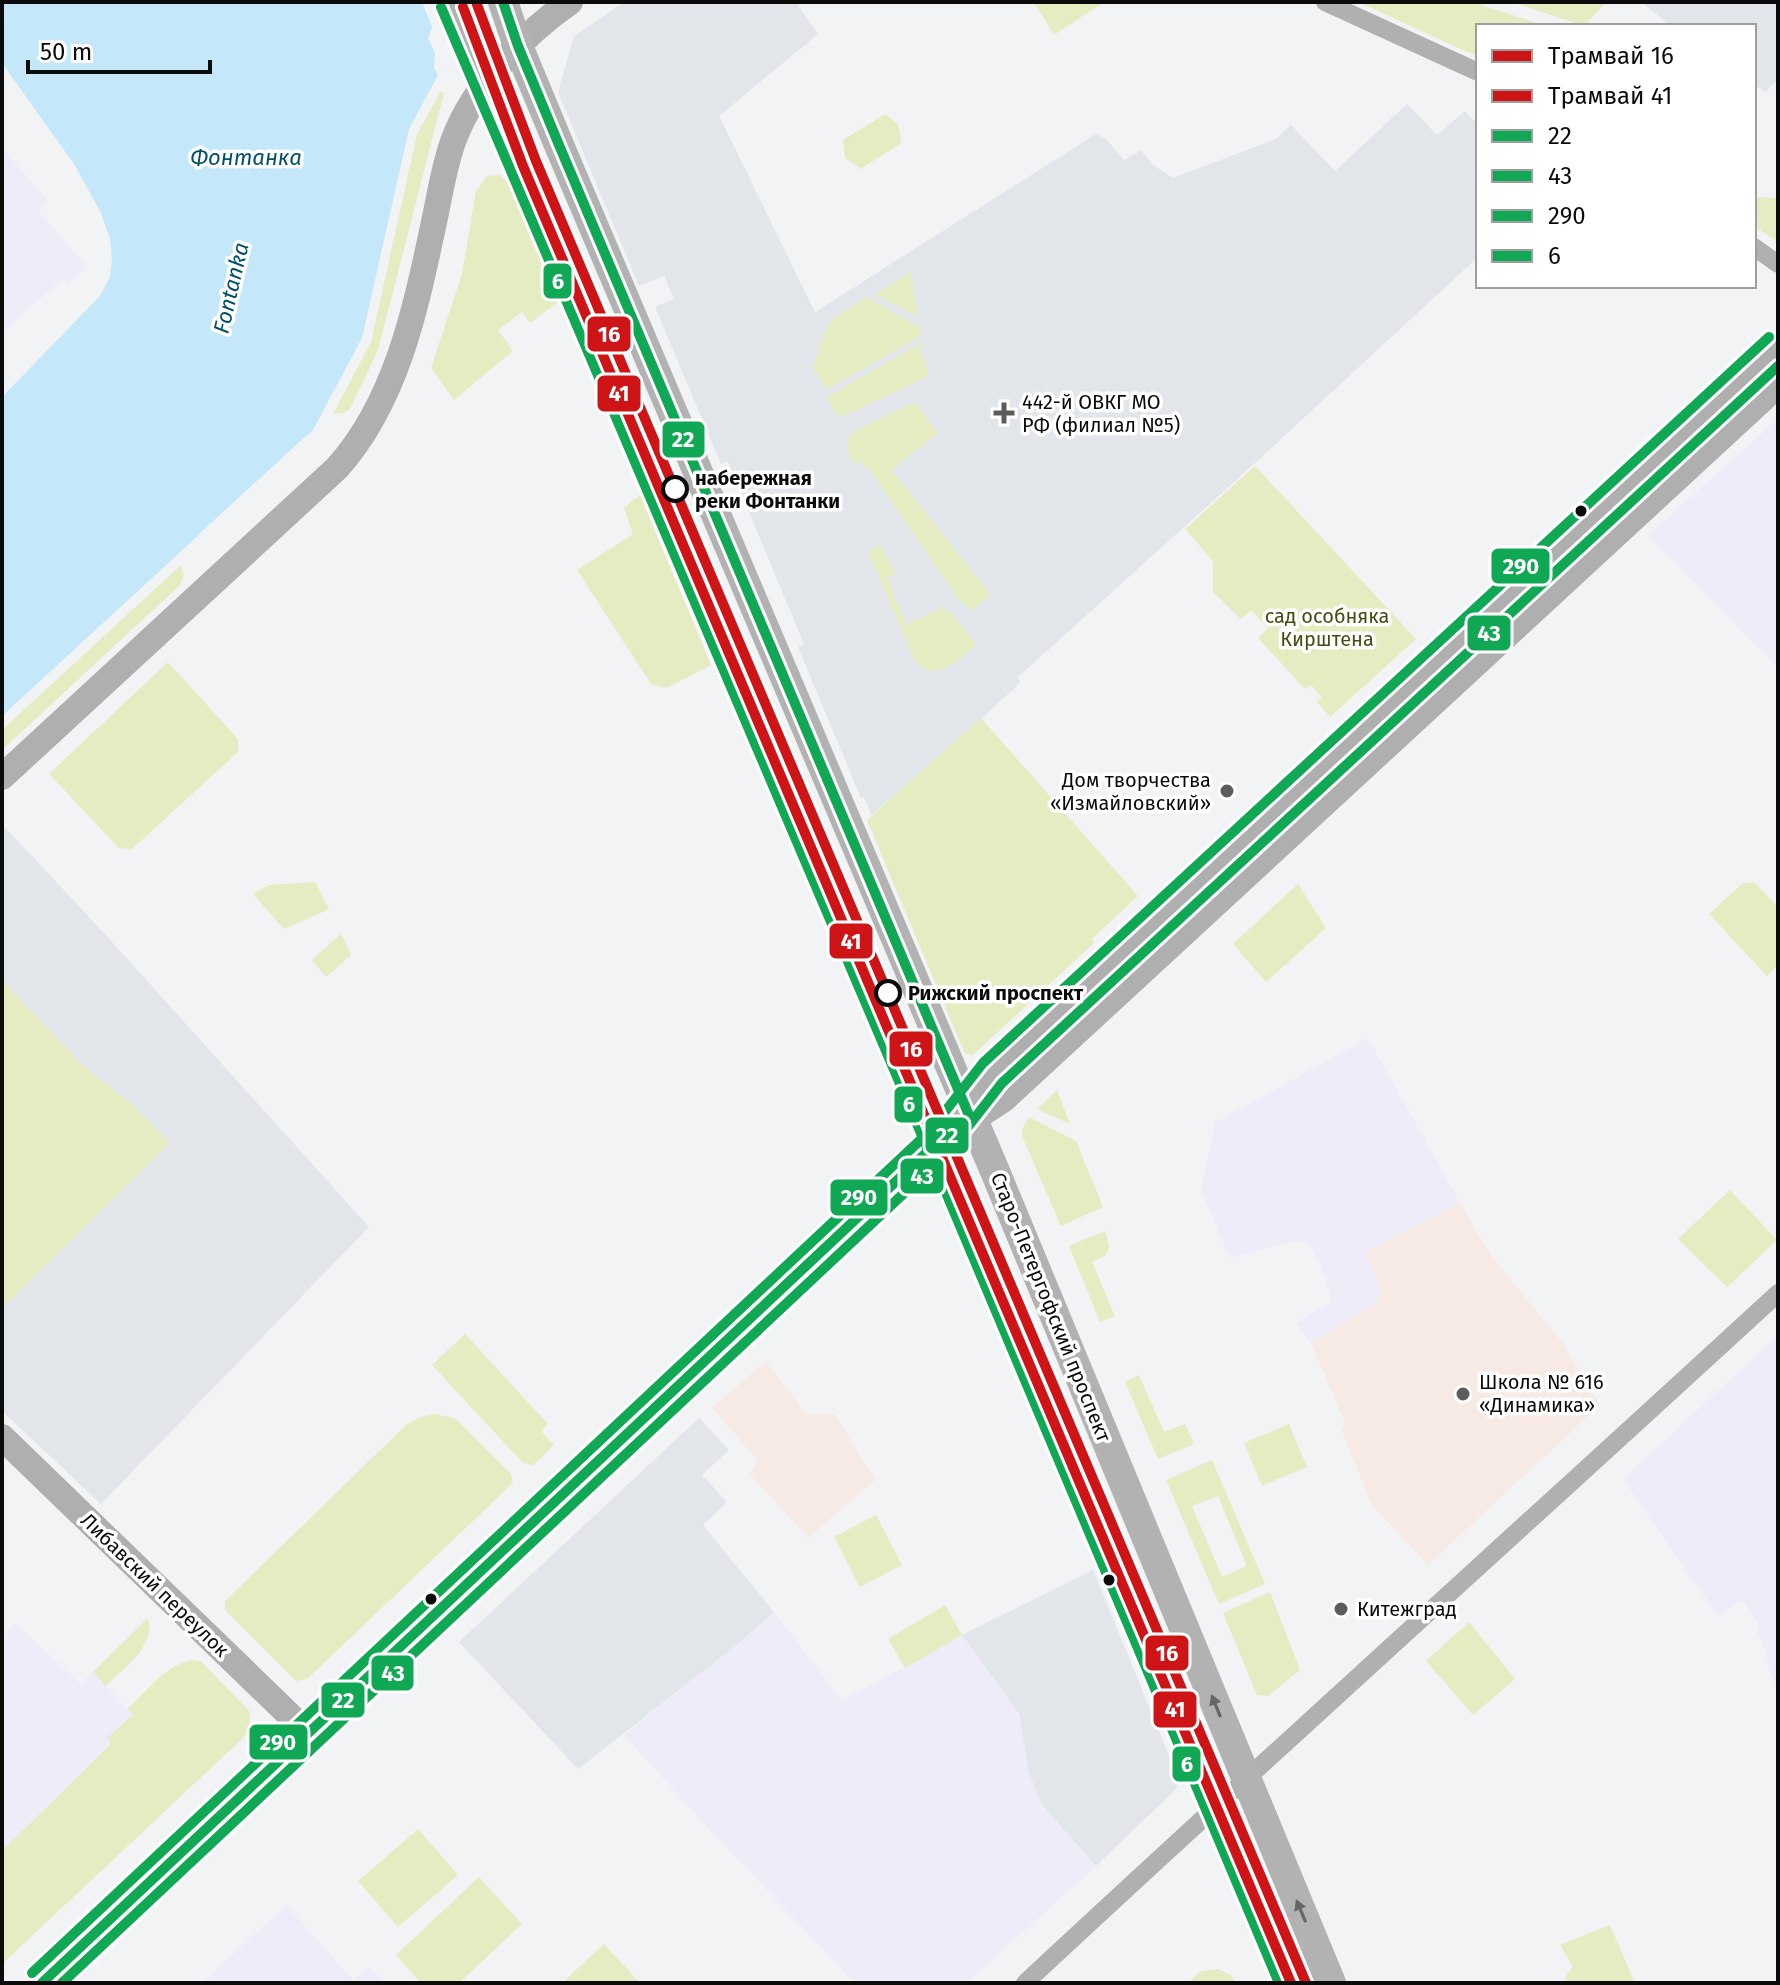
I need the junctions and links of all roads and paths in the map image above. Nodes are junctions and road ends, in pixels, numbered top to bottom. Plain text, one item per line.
1 (454, 2) edge
2 (570, 2) edge
3 (1325, 2) edge
4 (505, 8) edge
5 (518, 46) junction
6 (1476, 71) edge
7 (487, 83) junction
8 (1756, 248) edge
9 (1778, 264) edge
10 (1778, 347) edge
11 (1778, 385) edge
12 (2, 777) edge
13 (968, 1114) junction
14 (939, 1141) junction
15 (1778, 1293) edge
16 (2, 1437) edge
17 (308, 1733) junction
18 (1246, 1779) junction
19 (1218, 1803) junction
20 (42, 1983) edge
21 (1025, 1983) edge
22 (1294, 1983) edge
23 (1331, 1983) edge

1 - 7 main road, Старо-Петергофский проспект
2 - 5 street
3 - 6 street
4 - 5 main road, Старо-Петергофский проспект
5 - 7 street
5 - 13 main road, Старо-Петергофский проспект
7 - 12 street
7 - 14 main road, Старо-Петергофский проспект
8 - 9 street
10 - 13 street
11 - 13 street
13 - 14 street
18 -> 13 main road, Старо-Петергофский проспект
14 - 17 street
14 - 19 main road, Старо-Петергофский проспект
15 - 18 street
16 - 17 street, Либавский переулок
17 - 20 street
18 - 19 street
23 -> 18 main road, Старо-Петергофский проспект
19 - 21 street
19 - 22 main road, Старо-Петергофский проспект

